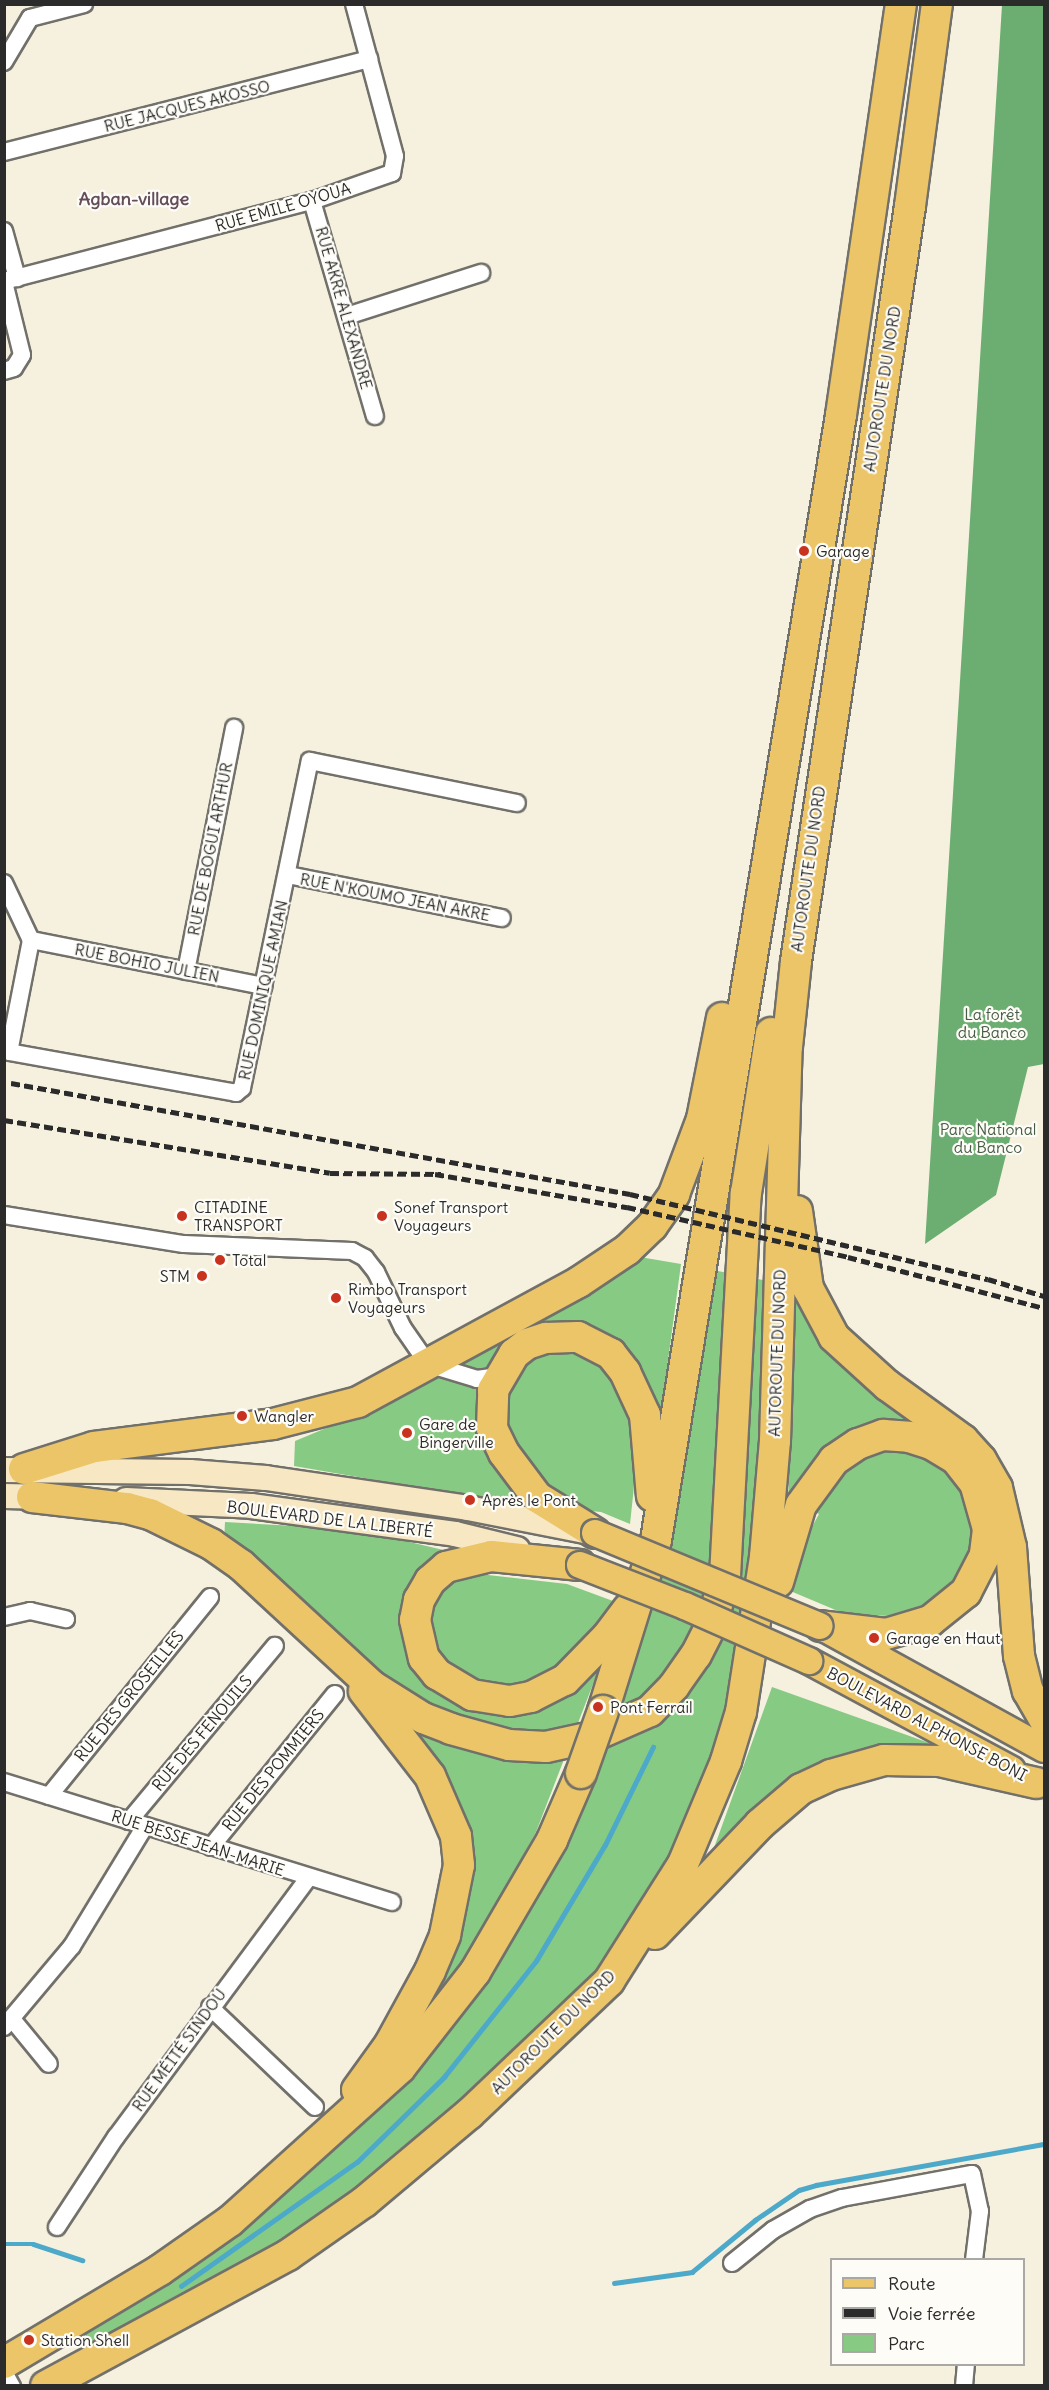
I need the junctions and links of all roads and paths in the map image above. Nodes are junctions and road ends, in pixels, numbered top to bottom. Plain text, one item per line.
1 (84, 4) edge
2 (354, 4) edge
3 (901, 4) edge
4 (937, 4) edge
5 (34, 11) edge
6 (369, 59) junction
7 (4, 62) edge
8 (4, 152) edge
9 (312, 201) junction
10 (4, 231) edge
11 (481, 273) dead end
12 (9, 280) edge
13 (347, 316) junction
14 (4, 371) edge
15 (375, 416) dead end
16 (234, 728) dead end
17 (825, 753) junction
18 (517, 803) dead end
19 (772, 831) junction
20 (288, 875) junction
21 (4, 883) edge
22 (502, 918) dead end
23 (31, 940) junction
24 (186, 970) junction
25 (264, 986) junction
26 (7, 1051) edge
27 (783, 1138) junction
28 (4, 1215) edge
29 (428, 1364) junction
30 (499, 1376) junction
31 (16, 1483) edge
32 (595, 1533) junction
33 (656, 1540) junction
34 (580, 1565) junction
35 (644, 1587) junction
36 (210, 1597) dead end
37 (4, 1617) edge
38 (66, 1619) dead end
39 (820, 1626) junction
40 (276, 1646) dead end
41 (343, 1661) junction
42 (335, 1694) dead end
43 (741, 1712) junction
44 (1044, 1719) edge
45 (1044, 1749) edge
46 (6, 1784) edge
47 (1041, 1785) edge
48 (49, 1796) junction
49 (137, 1824) junction
50 (211, 1847) junction
51 (308, 1878) junction
52 (392, 1902) dead end
53 (609, 1981) junction
54 (210, 2007) junction
55 (8, 2023) edge
56 (49, 2064) dead end
57 (315, 2107) dead end
58 (316, 2144) junction
59 (57, 2227) dead end
60 (974, 2258) edge
61 (732, 2263) dead end
62 (4, 2365) edge
63 (966, 2366) edge
64 (14, 2385) edge
65 (46, 2385) edge
66 (964, 2385) edge

1 - 5 street
2 - 6 street, RUE EMILE OYOUA
3 - 19 highway
4 - 17 highway, AUTOROUTE DU NORD
5 - 7 street
6 - 8 street, RUE JACQUES AKOSSO
6 - 9 street, RUE EMILE OYOUA
9 - 12 street, RUE EMILE OYOUA
9 - 13 street, RUE AKRE ALEXANDRE
10 - 12 street
11 - 13 street
12 - 14 street
13 - 15 street, RUE AKRE ALEXANDRE
16 - 24 street, RUE DE BOGUI ARTHUR
17 - 27 highway, AUTOROUTE DU NORD
17 - 41 highway
18 - 20 street, RUE DOMINIQUE AMIAN
19 - 29 highway
19 - 33 highway
20 - 22 street, RUE N'KOUMO JEAN AKRE
20 - 25 street, RUE DOMINIQUE AMIAN
21 - 23 street
23 - 24 street, RUE BOHIO JULIEN
23 - 26 street, RUE DOMINIQUE AMIAN
24 - 25 street, RUE BOHIO JULIEN
25 - 26 street, RUE DOMINIQUE AMIAN
27 - 43 highway, AUTOROUTE DU NORD
27 - 44 highway
28 - 29 street
29 - 30 street
29 - 31 highway
30 - 32 highway
30 - 33 highway
31 - 32 main road
31 - 34 main road, BOULEVARD DE LA LIBERTÉ
31 - 41 highway
32 - 39 main road, BOULEVARD ALPHONSE BONI, bridge
33 - 35 highway
34 - 35 highway
34 - 47 main road, BOULEVARD ALPHONSE BONI, bridge
35 - 58 highway, bridge
36 - 48 street, RUE DES GROSEILLES
37 - 38 street
39 - 43 highway
39 - 45 main road, BOULEVARD ALPHONSE BONI
40 - 49 street, RUE DES FENOUILS
41 - 58 highway
42 - 50 street, RUE DES POMMIERS
43 - 53 highway, AUTOROUTE DU NORD
46 - 48 street, RUE BESSE JEAN-MARIE
47 - 53 highway
48 - 49 street, RUE BESSE JEAN-MARIE
49 - 50 street, RUE BESSE JEAN-MARIE
49 - 55 street, RUE DES FENOUILS
50 - 51 street, RUE BESSE JEAN-MARIE
51 - 52 street, RUE BESSE JEAN-MARIE
51 - 54 street, RUE MÉITÉ SINDOU
53 - 65 highway, AUTOROUTE DU NORD
54 - 57 street
54 - 59 street, RUE MÉITÉ SINDOU
55 - 56 street
58 - 62 highway
60 - 61 street
62 - 64 street
63 - 66 street

